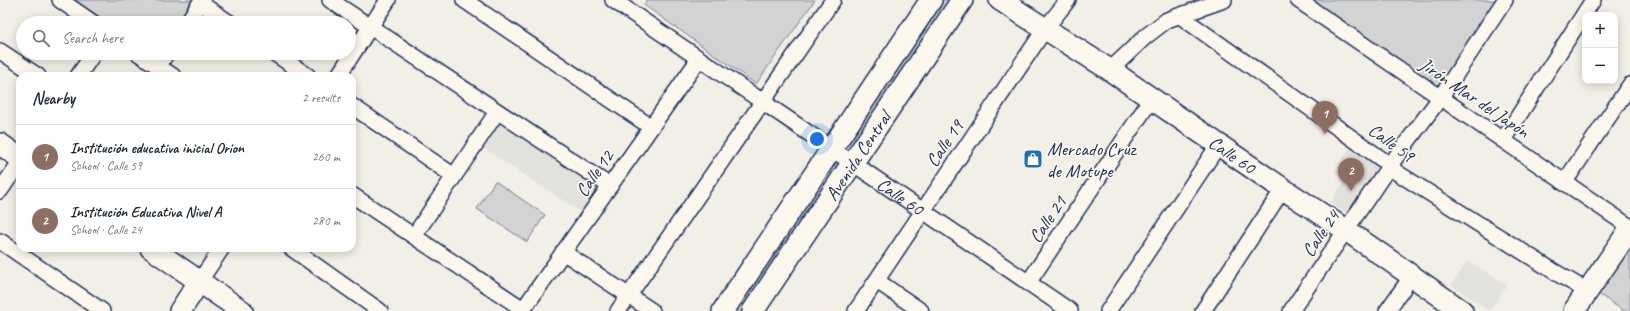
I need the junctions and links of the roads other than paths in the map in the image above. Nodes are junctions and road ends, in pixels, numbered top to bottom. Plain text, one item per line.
1 (60, 0) edge
2 (330, 0) edge
3 (388, 0) edge
4 (464, 0) edge
5 (613, 0) edge
6 (833, 0) edge
7 (931, 0) edge
8 (962, 0) edge
9 (1000, 0) edge
10 (1068, 0) edge
11 (1224, 0) edge
12 (1298, 0) edge
13 (1505, 0) edge
14 (1593, 0) edge
15 (201, 2) edge
16 (632, 5) edge
17 (83, 16) edge
18 (192, 16) edge
19 (220, 16) edge
20 (354, 16) edge
21 (1180, 16) junction
22 (356, 17) edge
23 (371, 27) junction
24 (1045, 29) junction
25 (356, 49) edge
26 (0, 51) edge
27 (699, 58) junction
28 (89, 60) edge
29 (149, 60) edge
30 (162, 60) edge
31 (284, 60) edge
32 (349, 60) edge
33 (158, 66) junction
34 (1110, 70) junction
35 (32, 72) edge
36 (81, 72) edge
37 (167, 72) edge
38 (302, 72) edge
39 (341, 72) edge
40 (1630, 85) edge
41 (1152, 98) junction
42 (1440, 98) junction
43 (763, 102) junction
44 (356, 109) edge
45 (497, 112) junction
46 (651, 127) junction
47 (1503, 140) junction
48 (0, 144) edge
49 (1219, 144) junction
50 (832, 149) junction
51 (16, 155) edge
52 (853, 164) junction
53 (1390, 165) junction
54 (16, 168) edge
55 (454, 176) junction
56 (1564, 183) junction
57 (610, 186) junction
58 (1283, 189) junction
59 (0, 190) edge
60 (356, 198) edge
61 (922, 211) junction
62 (1630, 228) edge
63 (1346, 230) junction
64 (414, 236) junction
65 (2, 246) edge
66 (157, 252) edge
67 (219, 252) edge
68 (297, 252) edge
69 (563, 252) junction
70 (1412, 276) junction
71 (877, 281) junction
72 (199, 282) junction
73 (1028, 283) junction
74 (1588, 291) junction
75 (629, 296) junction
76 (522, 310) edge
77 (102, 311) edge
78 (180, 311) edge
79 (242, 311) edge
80 (380, 311) edge
81 (618, 311) edge
82 (652, 311) edge
83 (723, 311) edge
84 (753, 311) edge
85 (856, 311) edge
86 (922, 311) edge
87 (1070, 311) edge
88 (1108, 311) edge
89 (1203, 311) edge
90 (1291, 311) edge
91 (1387, 311) edge
92 (1462, 311) edge
93 (1574, 311) edge

1 - 17 street
2 - 20 street
3 - 23 street
4 - 46 street
5 - 16 street, Calle 60
6 - 43 street
7 - 50 street, Avenida Central
8 - 52 street, Avenida Central
9 - 24 street, Calle 60
10 - 24 street, Calle 19
11 - 21 street
12 - 42 street, Jirón Mar del Japón
13 - 42 street, Calle 24
14 - 47 street
15 - 18 street
15 - 19 street
16 - 27 street, Calle 60
21 - 34 street
21 - 53 street, Calle 59
22 - 23 street
23 - 25 street
23 - 45 street
24 - 34 street, Calle 60
24 - 61 street, Calle 19
26 - 35 street
27 - 43 street, Calle 60
27 - 46 street, Calle 12
28 - 36 street
29 - 33 street
30 - 33 street
31 - 38 street
32 - 39 street
33 - 37 street
34 - 41 street, Calle 60
40 - 56 street
41 - 49 street, Calle 60
41 - 73 street, Calle 21
42 - 47 street, Jirón Mar del Japón
42 - 53 street, Calle 24
43 - 50 street, Calle 60
43 - 75 street
44 - 55 street
45 - 55 street
45 - 57 street
46 - 57 street, Calle 12
47 - 56 street, Jirón Mar del Japón
48 - 51 street
49 - 58 street, Calle 60
49 - 88 street
50 - 52 street, Calle 60
50 - 83 street, Avenida Central
52 - 61 street, Calle 60
52 - 84 street, Avenida Central
53 - 63 street, Calle 24
53 - 74 street, Calle 59
54 - 59 street
55 - 64 street
56 - 62 street, Jirón Mar del Japón
57 - 69 street, Calle 12
58 - 63 street, Calle 60
58 - 89 street
60 - 64 street
61 - 71 street, Calle 19
61 - 73 street, Calle 60
62 - 74 street
63 - 70 street, Calle 60
63 - 90 street, Calle 24
64 - 76 street
65 - 77 street
66 - 72 street
67 - 72 street
68 - 80 street
69 - 75 street
69 - 76 street, Calle 12
70 - 91 street
70 - 92 street, Calle 60
71 - 85 street, Calle 19
71 - 86 street
72 - 78 street
72 - 79 street
73 - 87 street, Calle 60
74 - 93 street
75 - 81 street
75 - 82 street

